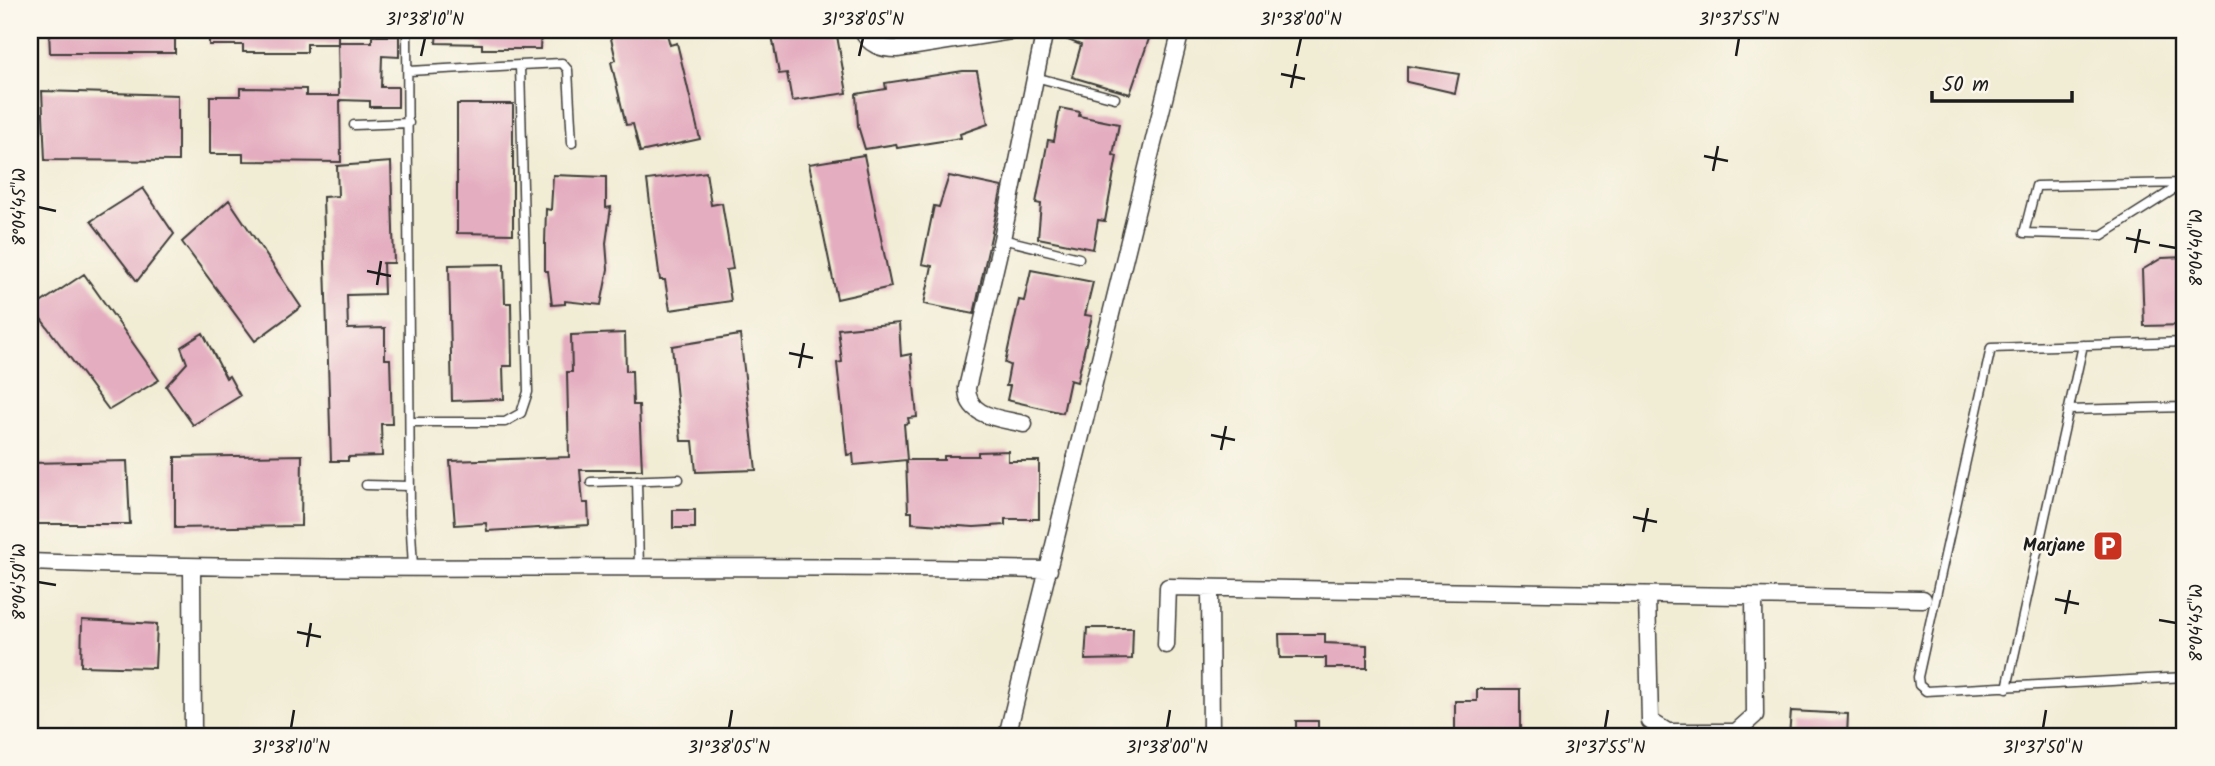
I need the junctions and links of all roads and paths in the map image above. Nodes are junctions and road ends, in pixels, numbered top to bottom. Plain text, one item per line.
1 (407, 30) edge
2 (862, 30) edge
3 (1017, 30) edge
4 (1045, 30) edge
5 (1181, 30) edge
6 (520, 65) junction
7 (409, 71) junction
8 (1035, 77) junction
9 (1115, 98) dead end
10 (409, 123) junction
11 (354, 125) dead end
12 (572, 143) dead end
13 (2185, 183) edge
14 (1003, 239) junction
15 (1079, 258) dead end
16 (2185, 342) edge
17 (2083, 345) junction
18 (2185, 407) edge
19 (2068, 410) junction
20 (412, 422) junction
21 (1024, 424) dead end
22 (680, 479) dead end
23 (637, 480) junction
24 (591, 482) dead end
25 (366, 485) dead end
26 (410, 486) junction
27 (30, 562) edge
28 (414, 567) junction
29 (192, 568) junction
30 (639, 568) junction
31 (1049, 570) junction
32 (1210, 588) junction
33 (1647, 595) junction
34 (1754, 597) junction
35 (1923, 600) dead end
36 (1166, 645) dead end
37 (2185, 677) edge
38 (2007, 688) junction
39 (193, 736) edge
40 (1007, 736) edge
41 (1211, 736) edge

1 - 7 lane
2 - 3 street
4 - 8 street
5 - 31 street
6 - 7 lane
6 - 12 lane
6 - 20 lane
7 - 10 lane
8 - 9 lane
8 - 14 street
10 - 11 lane
10 - 20 lane
13 - 13 lane
14 - 15 lane
14 - 21 street
16 - 17 lane
17 - 19 lane
17 - 38 lane
18 - 19 lane
19 - 38 lane
20 - 26 lane
22 - 23 lane
23 - 24 lane
23 - 30 lane
25 - 26 lane
26 - 28 lane
27 - 29 street
28 - 29 street
28 - 30 street
29 - 39 street
30 - 31 street
31 - 40 street
32 - 33 street
32 - 36 street
32 - 41 street
33 - 34 street
33 - 34 street
34 - 35 street
37 - 38 lane

